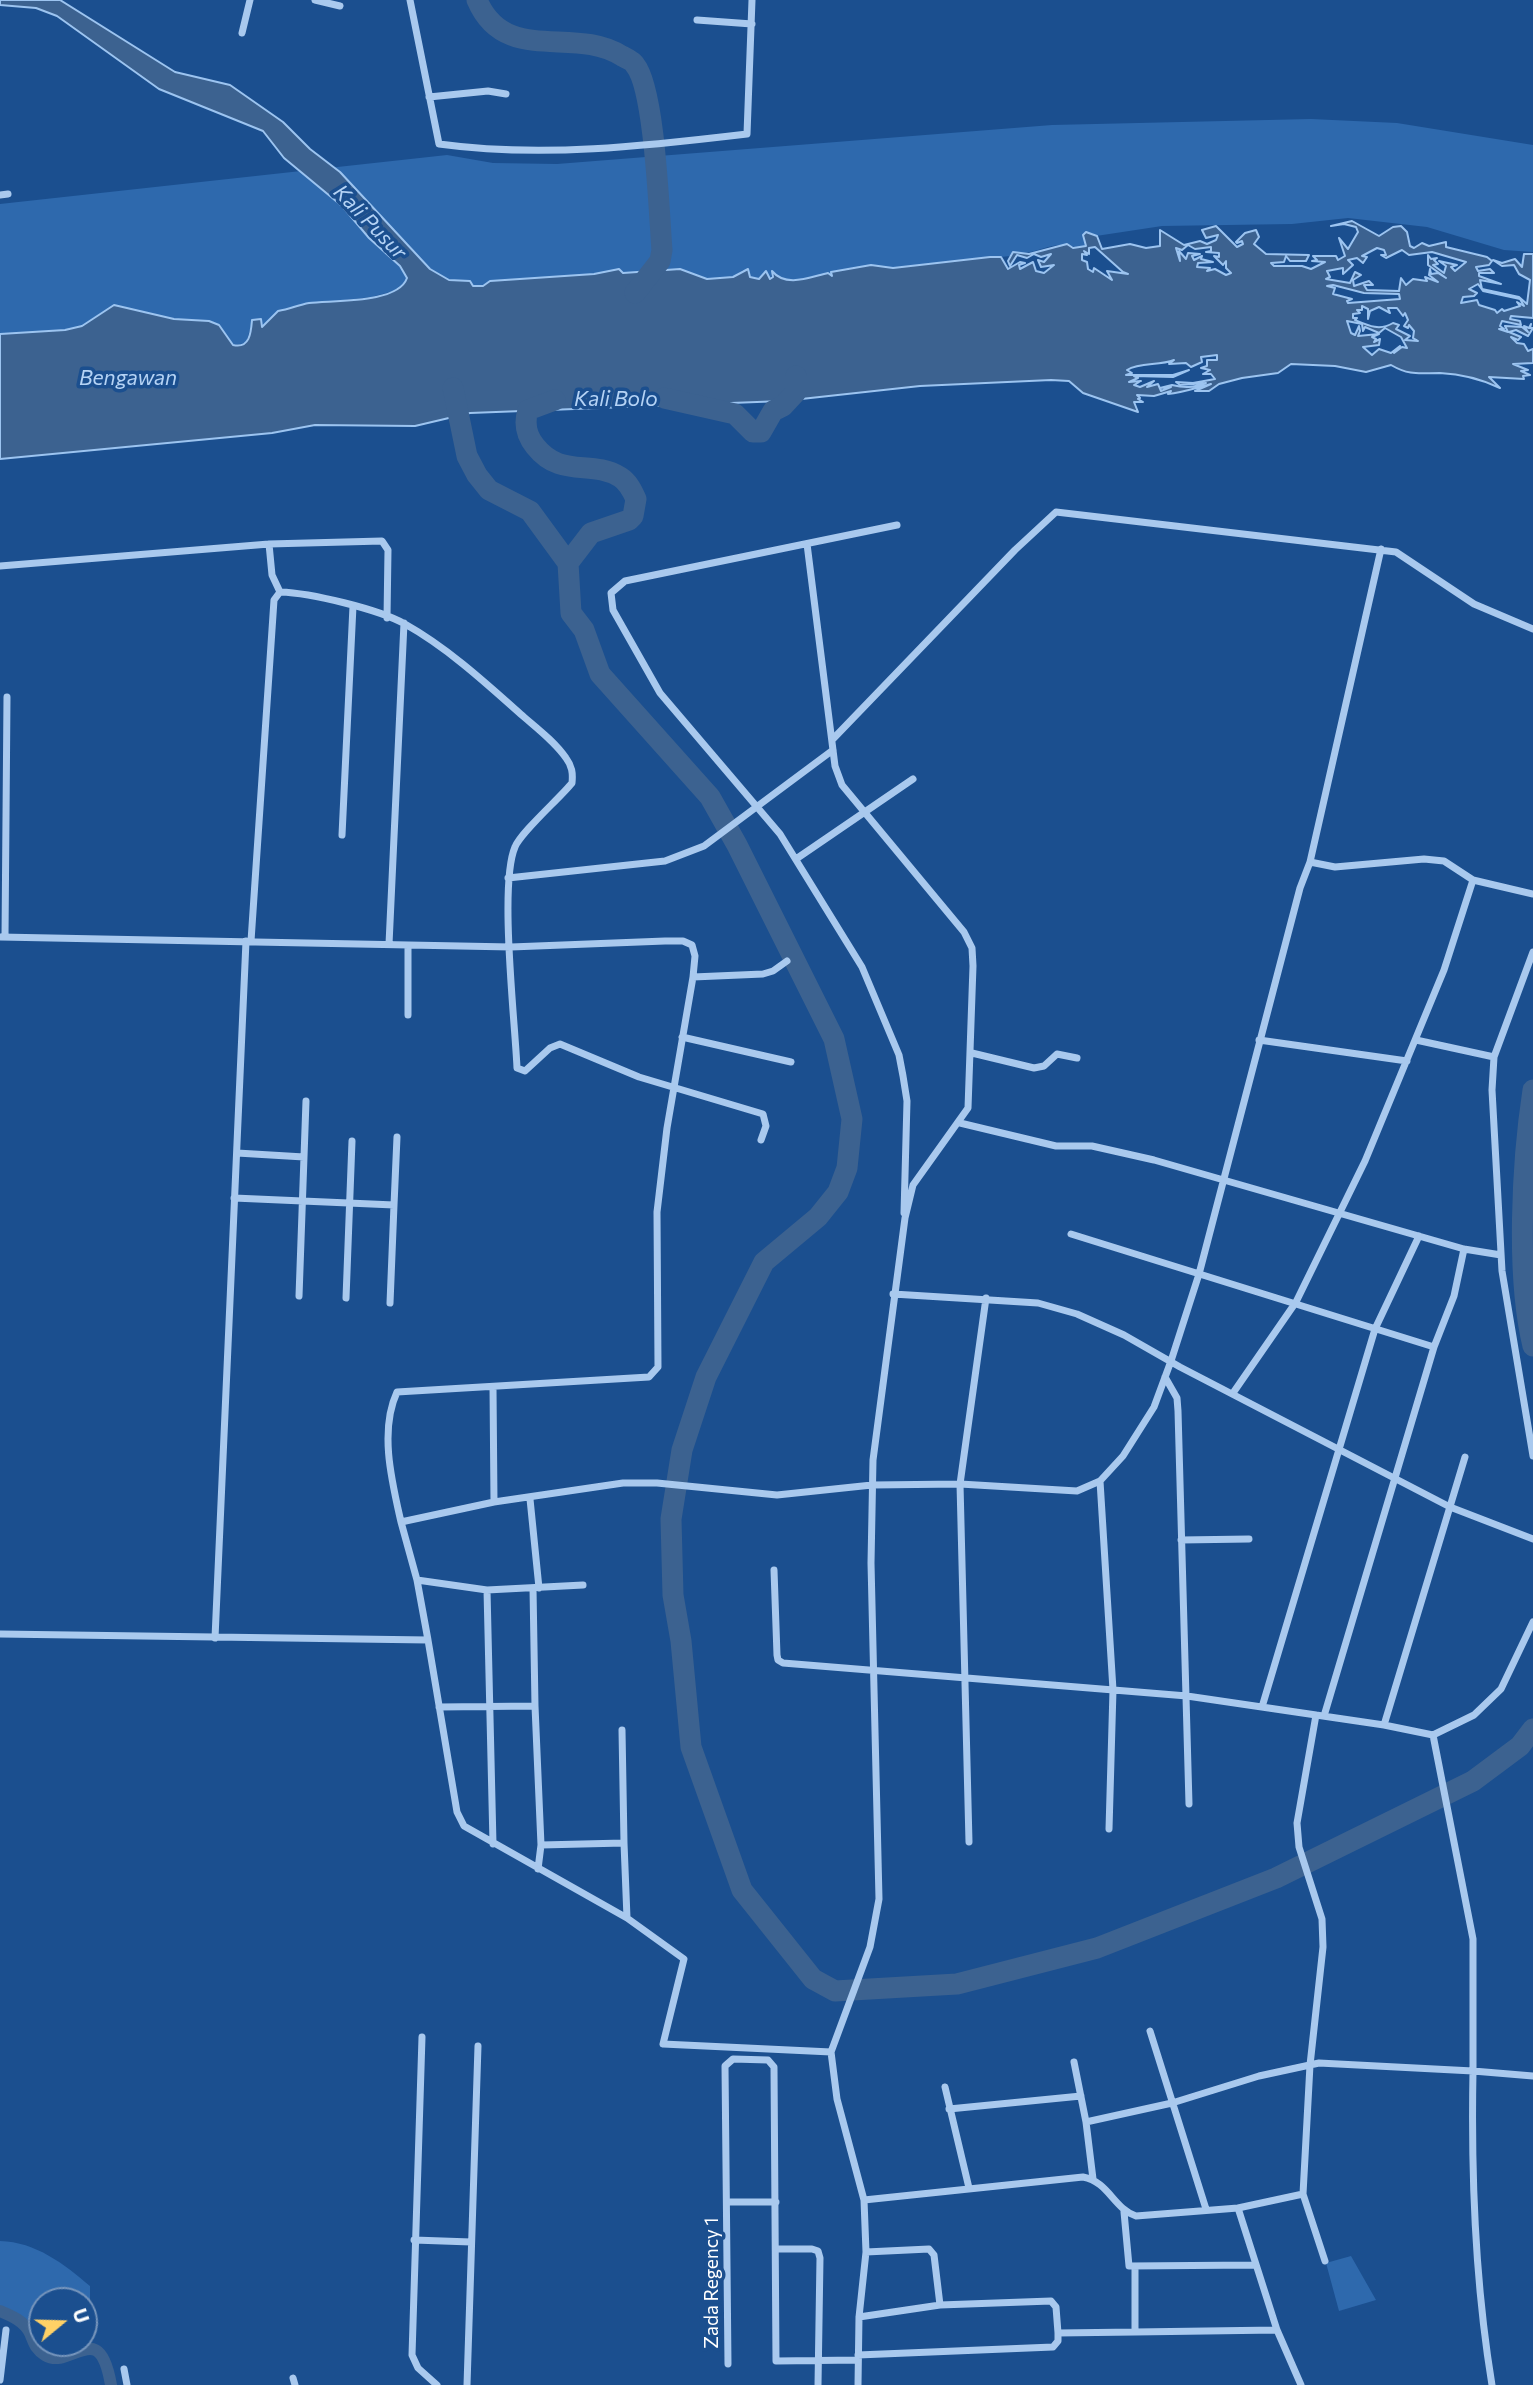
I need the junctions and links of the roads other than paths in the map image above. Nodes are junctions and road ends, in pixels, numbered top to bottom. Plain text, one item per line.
1 (250, 0) edge
2 (315, 0) edge
3 (410, 0) edge
4 (752, 0) edge
5 (340, 6) dead end
6 (697, 20) dead end
7 (752, 24) junction
8 (242, 33) dead end
9 (506, 94) dead end
10 (429, 97) junction
11 (897, 525) dead end
12 (268, 544) junction
13 (807, 544) junction
14 (1381, 549) junction
15 (0, 566) edge
16 (280, 592) junction
17 (353, 606) junction
18 (387, 618) junction
19 (404, 623) junction
20 (1533, 629) edge
21 (7, 697) dead end
22 (832, 740) junction
23 (832, 750) junction
24 (914, 779) dead end
25 (758, 805) junction
26 (862, 812) junction
27 (342, 835) dead end
28 (796, 859) junction
29 (1310, 862) junction
30 (508, 878) junction
31 (1473, 880) junction
32 (1533, 894) edge
33 (2, 937) edge
34 (249, 941) junction
35 (389, 944) junction
36 (408, 945) junction
37 (511, 947) junction
38 (1533, 952) edge
39 (787, 961) dead end
40 (693, 977) junction
41 (408, 1015) dead end
42 (682, 1037) junction
43 (1259, 1040) junction
44 (1416, 1040) junction
45 (972, 1053) junction
46 (1494, 1057) junction
47 (1077, 1058) dead end
48 (1407, 1061) junction
49 (791, 1062) dead end
50 (674, 1086) junction
51 (306, 1101) dead end
52 (960, 1123) junction
53 (397, 1138) dead end
54 (761, 1140) dead end
55 (352, 1141) dead end
56 (237, 1153) junction
57 (304, 1157) junction
58 (1222, 1177) junction
59 (234, 1198) junction
60 (303, 1201) junction
61 (349, 1203) junction
62 (394, 1205) junction
63 (1338, 1212) junction
64 (905, 1218) junction
65 (1071, 1234) dead end
66 (1419, 1236) junction
67 (1464, 1249) junction
68 (1501, 1255) junction
69 (1199, 1274) junction
70 (894, 1294) junction
71 (299, 1296) dead end
72 (345, 1298) dead end
73 (986, 1298) junction
74 (390, 1303) dead end
75 (1296, 1303) junction
76 (1376, 1329) junction
77 (1434, 1348) junction
78 (1171, 1361) junction
79 (1165, 1377) junction
80 (493, 1387) junction
81 (1233, 1393) junction
82 (1340, 1449) junction
83 (1533, 1456) edge
84 (1465, 1457) dead end
85 (1397, 1480) junction
86 (1100, 1481) junction
87 (960, 1484) junction
88 (872, 1485) junction
89 (530, 1499) junction
90 (494, 1502) junction
91 (1450, 1507) junction
92 (401, 1522) junction
93 (1249, 1539) dead end
94 (1533, 1539) edge
95 (1181, 1540) junction
96 (774, 1570) dead end
97 (417, 1580) junction
98 (583, 1585) dead end
99 (536, 1588) junction
100 (487, 1590) junction
101 (1533, 1622) edge
102 (0, 1634) edge
103 (215, 1637) junction
104 (428, 1640) junction
105 (873, 1669) junction
106 (963, 1679) junction
107 (1113, 1690) junction
108 (1187, 1696) junction
109 (535, 1706) junction
110 (439, 1707) junction
111 (490, 1707) junction
112 (1262, 1707) junction
113 (1320, 1715) junction
114 (1384, 1725) junction
115 (622, 1730) dead end
116 (1433, 1735) junction
117 (1189, 1804) dead end
118 (1109, 1829) dead end
119 (969, 1842) dead end
120 (624, 1843) junction
121 (493, 1844) junction
122 (541, 1845) junction
123 (538, 1869) junction
124 (627, 1918) junction
125 (1150, 2031) dead end
126 (422, 2037) dead end
127 (478, 2046) dead end
128 (831, 2052) junction
129 (1074, 2062) dead end
130 (1310, 2065) junction
131 (1473, 2071) junction
132 (1533, 2076) edge
133 (945, 2087) dead end
134 (1081, 2096) junction
135 (1172, 2103) junction
136 (949, 2109) junction
137 (1086, 2122) junction
138 (1093, 2179) junction
139 (969, 2188) junction
140 (1303, 2194) junction
141 (864, 2200) junction
142 (776, 2202) junction
143 (727, 2203) junction
144 (1238, 2208) junction
145 (1206, 2209) junction
146 (1124, 2212) junction
147 (414, 2239) junction
148 (471, 2242) junction
149 (776, 2249) junction
150 (866, 2252) junction
151 (1325, 2262) dead end
152 (1255, 2265) junction
153 (1135, 2268) junction
154 (940, 2305) junction
155 (859, 2317) junction
156 (6, 2330) dead end
157 (1277, 2330) junction
158 (1135, 2332) junction
159 (1058, 2333) junction
160 (858, 2358) junction
161 (818, 2360) junction
162 (728, 2364) dead end
163 (124, 2369) dead end
164 (0, 2380) edge
165 (127, 2385) edge
166 (437, 2385) edge
167 (467, 2385) edge
168 (818, 2385) edge
169 (858, 2385) edge
170 (1301, 2385) edge
171 (1492, 2385) edge

1 - 8 street
2 - 5 street
3 - 10 street
4 - 7 street
6 - 7 street
7 - 10 street
9 - 10 street
11 - 13 street
12 - 15 street
12 - 16 street
12 - 18 street
13 - 22 street
13 - 25 street
14 - 20 street
14 - 22 street
14 - 29 street
16 - 17 street
16 - 34 street
17 - 18 street
17 - 27 street
18 - 19 street
19 - 30 street
19 - 35 street
21 - 33 street
22 - 23 street
23 - 25 street
23 - 26 street
24 - 26 street
25 - 28 street
25 - 30 street
26 - 28 street
26 - 45 street
28 - 64 street
29 - 31 street
29 - 43 street
30 - 37 street
31 - 32 street
31 - 44 street
33 - 34 street
34 - 35 street
34 - 56 street
35 - 36 street
36 - 37 street
36 - 41 street
37 - 40 street
37 - 50 street
38 - 46 street
39 - 40 street
40 - 42 street
42 - 49 street
42 - 50 street
43 - 48 street
43 - 58 street
44 - 46 street
44 - 48 street
45 - 47 street
45 - 52 street
46 - 68 street
48 - 63 street
50 - 54 street
50 - 80 street
51 - 57 street
52 - 58 street
52 - 64 street
53 - 62 street
55 - 61 street
56 - 57 street
56 - 59 street
57 - 60 street
58 - 63 street
58 - 69 street
59 - 60 street
59 - 103 street
60 - 61 street
60 - 71 street
61 - 62 street
61 - 72 street
62 - 74 street
63 - 66 street
63 - 75 street
64 - 70 street
65 - 69 street
66 - 67 street
66 - 76 street
67 - 68 street
67 - 77 street
68 - 83 street
69 - 75 street
69 - 78 street
70 - 73 street
70 - 88 street
73 - 78 street
73 - 87 street
75 - 76 street
75 - 81 street
76 - 77 street
76 - 82 street
77 - 85 street
78 - 79 street
78 - 81 street
79 - 86 street
79 - 95 street
80 - 90 street
80 - 92 street
81 - 82 street
82 - 85 street
82 - 112 street
84 - 91 street
85 - 91 street
85 - 113 street
86 - 87 street
86 - 107 street
87 - 88 street
87 - 106 street
88 - 89 street
88 - 105 street
89 - 90 street
89 - 99 street
90 - 92 street
91 - 94 street
91 - 114 street
92 - 97 street
93 - 95 street
95 - 108 street
96 - 105 street
97 - 100 street
97 - 104 street
98 - 99 street
99 - 100 street
99 - 109 street
100 - 111 street
101 - 116 street
102 - 103 street
103 - 104 street
104 - 110 street
105 - 106 street
105 - 128 street
106 - 107 street
106 - 119 street
107 - 108 street
107 - 118 street
108 - 112 street
108 - 117 street
109 - 111 street
109 - 122 street
110 - 111 street
110 - 121 street
111 - 121 street
112 - 113 street
113 - 114 street
113 - 130 street
114 - 116 street
115 - 120 street
116 - 131 street
120 - 122 street
120 - 124 street
121 - 123 street
122 - 123 street
123 - 124 street
124 - 128 street
125 - 135 street
126 - 147 street
127 - 148 street
128 - 141 street
129 - 134 street
130 - 131 street
130 - 135 street
130 - 140 street
131 - 132 street
131 - 171 street
133 - 136 street
134 - 136 street
134 - 137 street
135 - 137 street
135 - 145 street
136 - 139 street
137 - 138 street
138 - 139 street
138 - 146 street
139 - 141 street
140 - 144 street
140 - 151 street
141 - 150 street
142 - 143 street, Zada Regency 1
142 - 143 street, Zada Regency 1
142 - 149 street, Zada Regency 1
143 - 162 street, Zada Regency 1
144 - 145 street
144 - 152 street
145 - 146 street
146 - 153 street
147 - 148 street
147 - 166 street
148 - 167 street
149 - 161 street
149 - 161 street, Zada Regency 1
150 - 154 street
150 - 155 street
152 - 153 street
152 - 157 street
153 - 158 street
154 - 155 street
154 - 159 street
155 - 160 street
156 - 164 street
157 - 158 street
157 - 170 street
158 - 159 street
159 - 160 street, Zada Regency 1
160 - 161 street, Zada Regency 1
160 - 169 street
161 - 168 street
163 - 165 street

